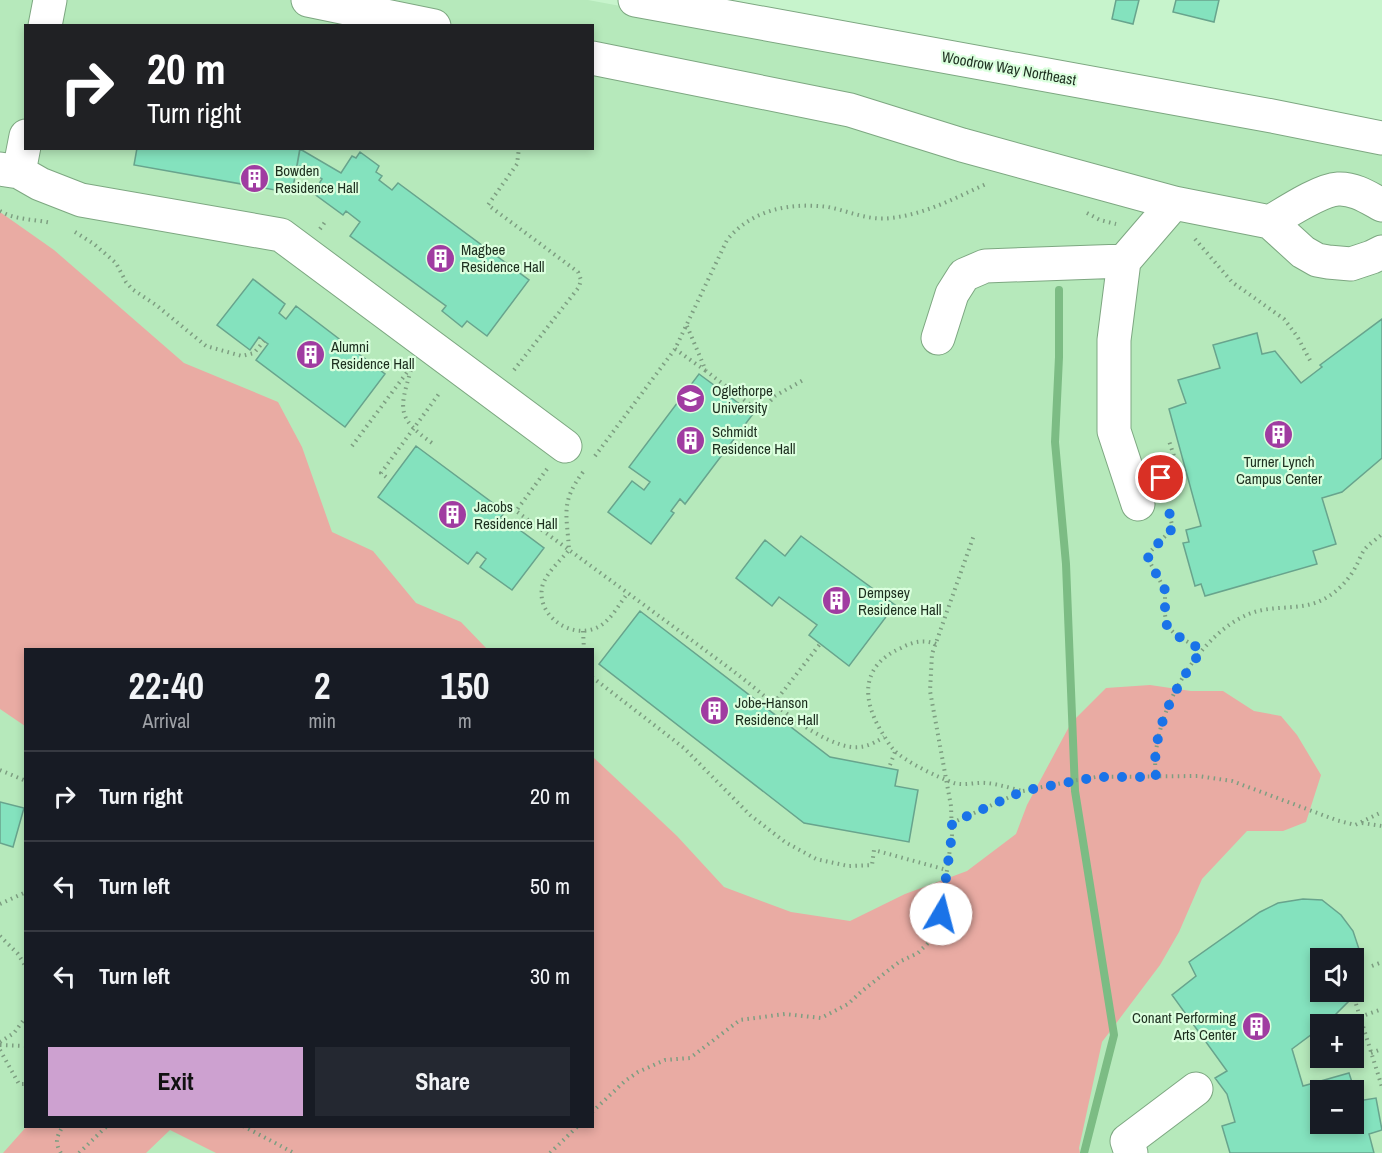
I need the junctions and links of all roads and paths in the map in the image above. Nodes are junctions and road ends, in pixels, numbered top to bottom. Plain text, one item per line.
1 (50, 0) edge
2 (308, 0) edge
3 (636, 0) edge
4 (45, 24) edge
5 (424, 24) edge
6 (594, 58) edge
7 (1382, 138) edge
8 (24, 140) edge
9 (519, 150) edge
10 (9, 171) edge
11 (995, 181) dead end
12 (1174, 203) junction
13 (1382, 205) edge
14 (0, 211) edge
15 (1084, 212) dead end
16 (1270, 222) junction
17 (56, 225) dead end
18 (1118, 225) dead end
19 (67, 229) dead end
20 (1204, 237) dead end
21 (1382, 252) edge
22 (1124, 261) junction
23 (686, 326) junction
24 (938, 338) dead end
25 (264, 341) dead end
26 (675, 349) junction
27 (420, 355) junction
28 (1312, 364) dead end
29 (459, 367) junction
30 (706, 371) junction
31 (805, 379) dead end
32 (495, 394) junction
33 (414, 429) junction
34 (1169, 441) dead end
35 (432, 443) dead end
36 (352, 446) dead end
37 (580, 459) junction
38 (386, 477) dead end
39 (1155, 496) junction
40 (1382, 534) edge
41 (974, 535) dead end
42 (569, 550) junction
43 (627, 594) junction
44 (583, 631) junction
45 (820, 644) dead end
46 (936, 644) junction
47 (584, 648) edge
48 (1202, 650) junction
49 (594, 679) edge
50 (774, 703) junction
51 (884, 737) junction
52 (896, 752) junction
53 (890, 765) dead end
54 (0, 770) edge
55 (1156, 777) junction
56 (946, 779) junction
57 (24, 780) edge
58 (1023, 791) junction
59 (1382, 812) edge
60 (952, 823) junction
61 (1362, 823) junction
62 (1382, 826) edge
63 (947, 870) junction
64 (24, 893) edge
65 (0, 903) edge
66 (0, 936) edge
67 (24, 962) edge
68 (1382, 962) edge
69 (1372, 966) dead end
70 (1356, 1004) dead end
71 (1382, 1009) edge
72 (1359, 1014) edge
73 (1364, 1016) edge
74 (24, 1020) edge
75 (1364, 1030) edge
76 (0, 1043) edge
77 (24, 1046) edge
78 (1382, 1049) edge
79 (0, 1050) edge
80 (1371, 1053) junction
81 (24, 1084) edge
82 (1382, 1087) edge
83 (1196, 1089) dead end
84 (594, 1110) edge
85 (62, 1128) edge
86 (105, 1128) edge
87 (247, 1128) edge
88 (576, 1128) edge
89 (61, 1153) edge
90 (79, 1153) edge
91 (294, 1153) edge
92 (550, 1153) edge
93 (1131, 1153) edge

1 - 4 street
2 - 5 street
3 - 7 street, Woodrow Way Northeast
6 - 12 street
8 - 10 street
9 - 32 path
10 - 27 street
11 - 23 path
12 - 16 street
12 - 22 street
13 - 16 street
14 - 17 path
15 - 18 path
16 - 21 street
19 - 25 path
20 - 28 path
22 - 24 street
22 - 39 street
23 - 26 path
23 - 30 path
26 - 30 path
26 - 37 path
27 - 29 street
27 - 33 path
27 - 36 path
29 - 32 street
29 - 33 path
30 - 31 path
32 - 37 street
33 - 35 path
33 - 38 path
34 - 39 path
37 - 42 path
37 - 42 path
39 - 48 path
40 - 48 path
41 - 46 path
42 - 43 path
42 - 44 path
43 - 44 path
43 - 50 path
44 - 47 path
45 - 50 path
46 - 51 path
46 - 56 path
48 - 55 path
49 - 63 path
50 - 51 path
51 - 52 path
52 - 53 path
52 - 56 path
54 - 57 path
55 - 58 path
55 - 61 path
56 - 58 path
56 - 60 path
58 - 60 path
59 - 61 path
60 - 63 path
61 - 62 path
63 - 84 path
64 - 65 path
66 - 67 path
68 - 69 path
70 - 72 path
71 - 73 path
74 - 76 path
75 - 80 path
76 - 77 path
78 - 80 path
79 - 81 path
80 - 82 path
83 - 93 street
85 - 89 path
86 - 90 path
87 - 91 path
88 - 92 path

